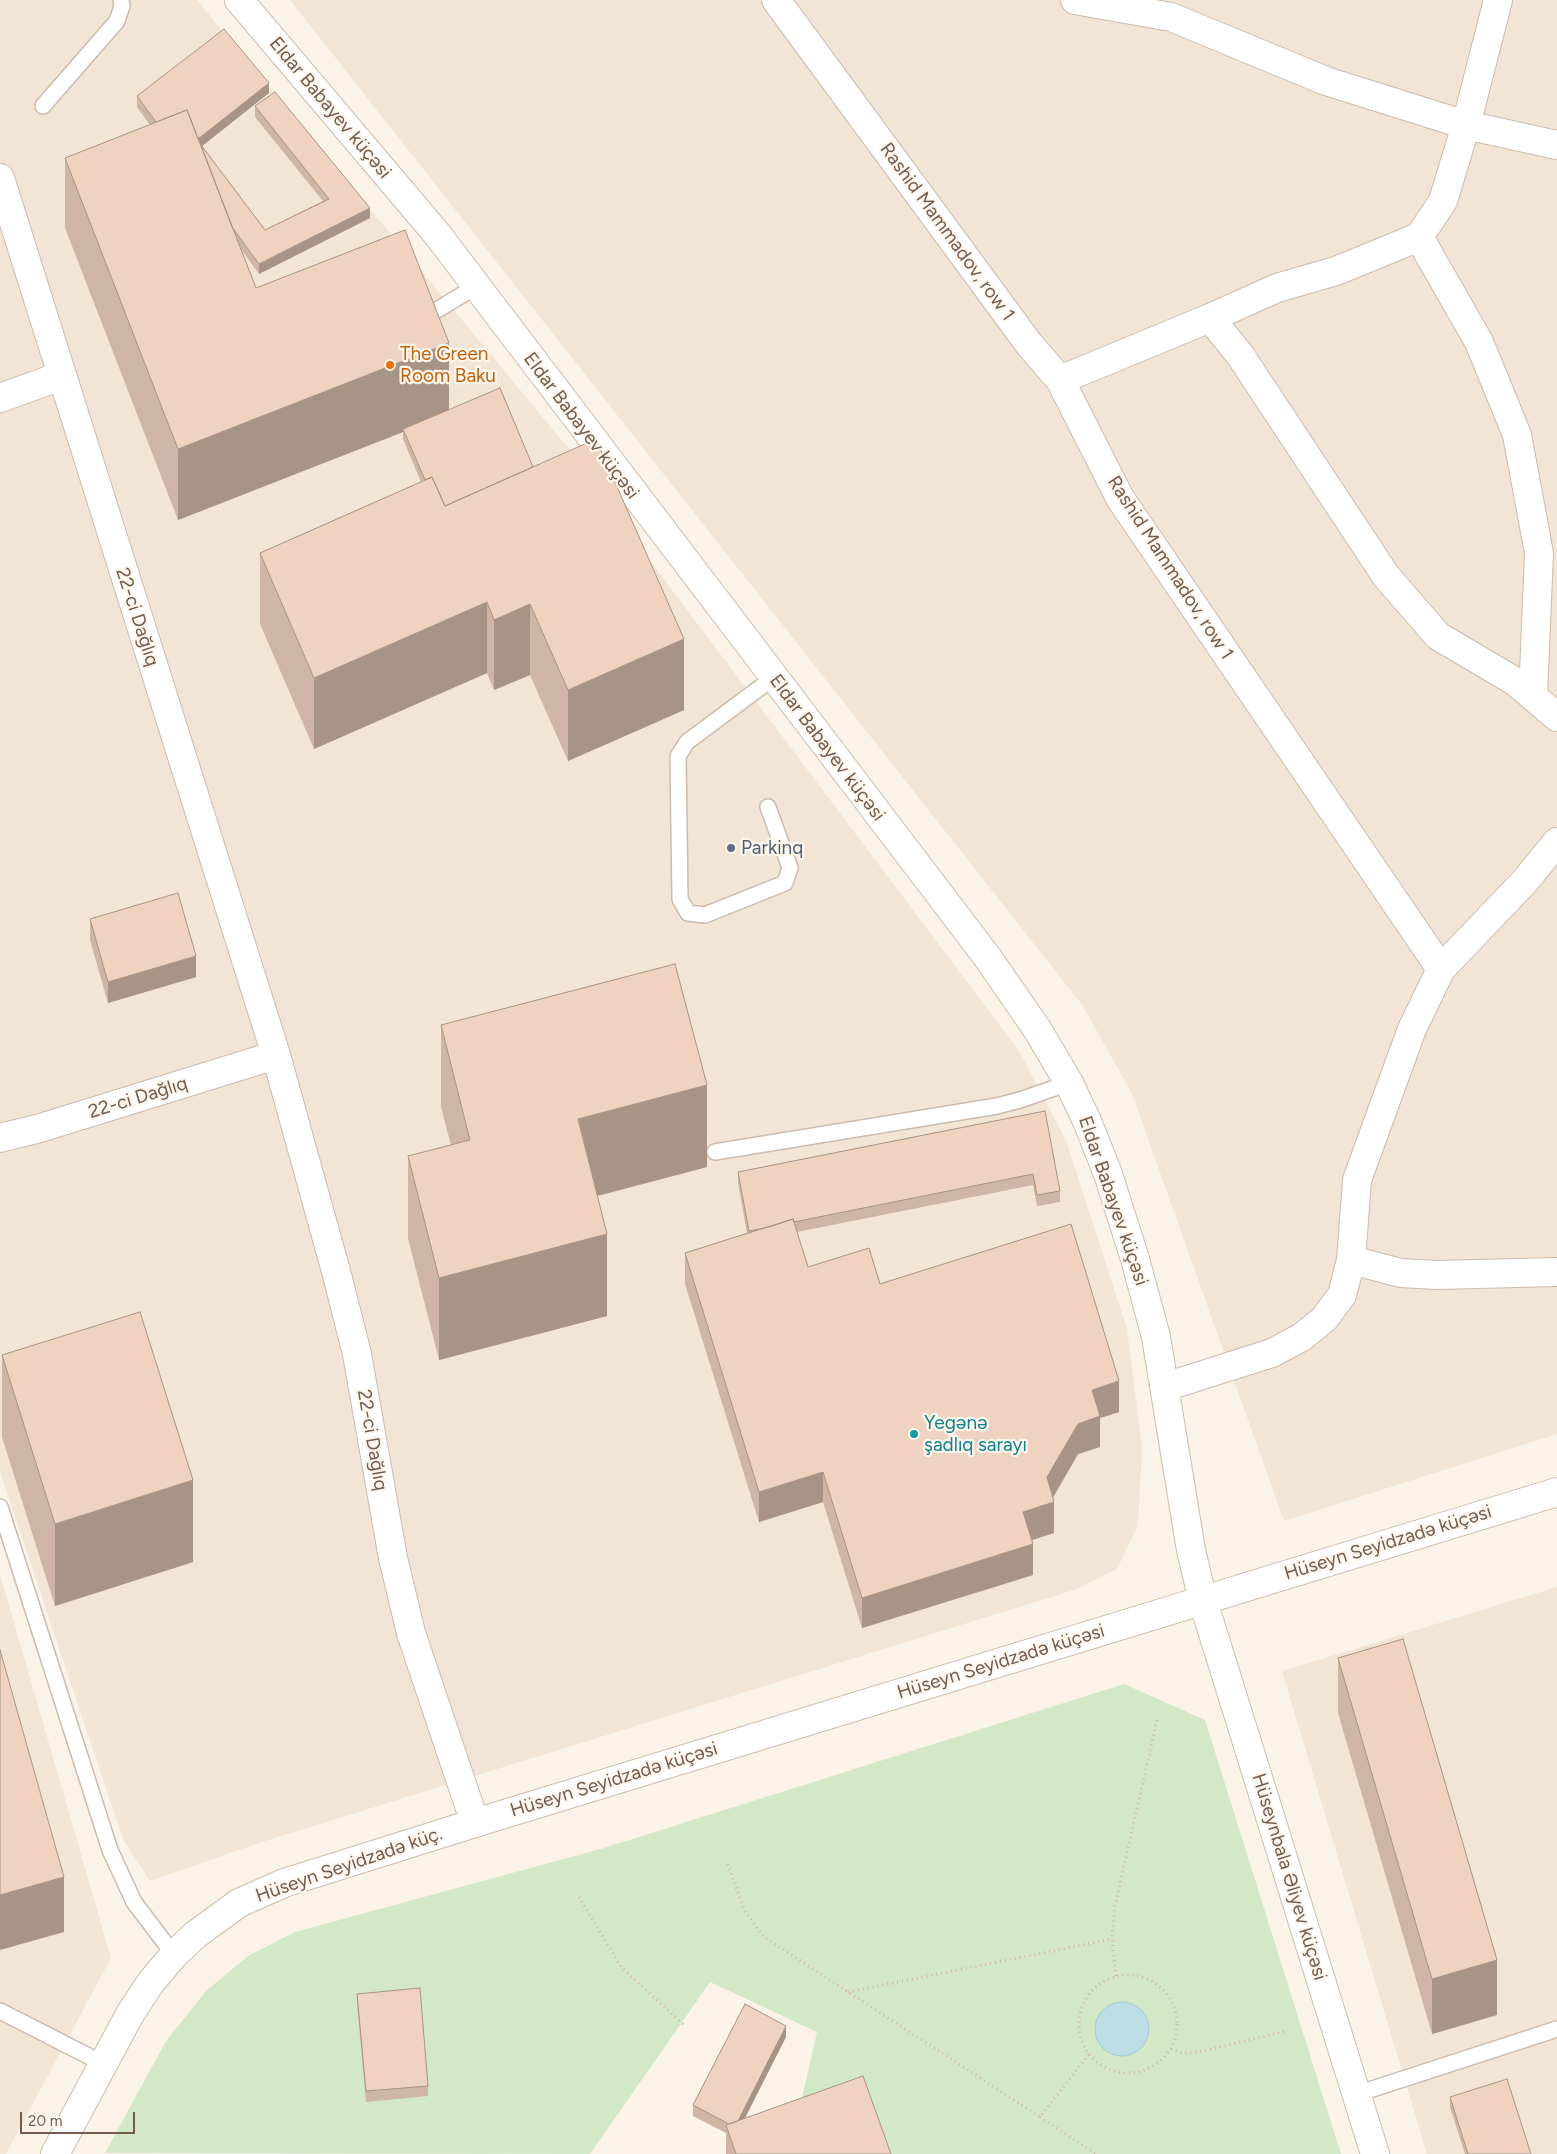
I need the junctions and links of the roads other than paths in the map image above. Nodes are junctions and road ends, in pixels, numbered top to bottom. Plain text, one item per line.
1 (121, 0) edge
2 (239, 0) edge
3 (776, 0) edge
4 (1075, 0) edge
5 (1498, 0) edge
6 (43, 106) dead end
7 (1466, 125) junction
8 (1557, 145) edge
9 (0, 178) edge
10 (1419, 237) junction
11 (475, 287) junction
12 (409, 291) edge
13 (1210, 318) junction
14 (61, 376) junction
15 (1060, 380) junction
16 (0, 398) edge
17 (774, 678) junction
18 (1534, 697) junction
19 (1557, 717) edge
20 (768, 807) dead end
21 (1557, 842) edge
22 (1441, 969) junction
23 (276, 1055) junction
24 (1069, 1083) junction
25 (0, 1138) edge
26 (715, 1152) dead end
27 (1351, 1260) junction
28 (1557, 1272) edge
29 (1165, 1387) junction
30 (1557, 1486) edge
31 (1557, 1494) edge
32 (1527, 1500) junction
33 (0, 1507) edge
34 (1203, 1601) junction
35 (474, 1823) junction
36 (174, 1955) junction
37 (0, 2011) edge
38 (1557, 2030) edge
39 (104, 2064) junction
40 (1357, 2094) junction
41 (55, 2154) edge
42 (1375, 2154) edge

1 - 6 lane
2 - 11 street, Eldar Babayev küçəsi
3 - 15 street, Rashid Mammadov, row 1
4 - 7 street
5 - 7 street
7 - 8 street
7 - 10 street
9 - 14 street, 22-ci Dağlıq
10 - 13 street
10 - 18 street
11 - 12 lane
11 - 17 street, Eldar Babayev küçəsi
13 - 15 street
13 - 18 street
14 - 16 street
14 - 23 street, 22-ci Dağlıq
15 - 22 street, Rashid Mammadov, row 1
17 - 20 lane
17 - 24 street, Eldar Babayev küçəsi
18 - 19 street
21 - 22 street
22 - 27 street
23 - 25 street, 22-ci Dağlıq
23 - 35 street, 22-ci Dağlıq
24 - 26 lane
24 - 29 street, Eldar Babayev küçəsi
27 - 28 street
27 - 29 street
29 - 34 street, Eldar Babayev küçəsi
30 - 32 street
31 - 32 street
32 - 34 street, Hüseyn Seyidzadə küçəsi
33 - 36 lane
34 - 35 street, Hüseyn Seyidzadə küçəsi
34 - 40 street, Hüseynbala Əliyev küçəsi
35 - 36 street, Hüseyn Seyidzadə küç.
36 - 39 street, Hüseyn Seyidzadə küç.
37 - 39 lane
38 - 40 lane
39 - 41 street, Hüseyn Seyidzadə küç.
40 - 42 street, Hüseynbala Əliyev küçəsi

